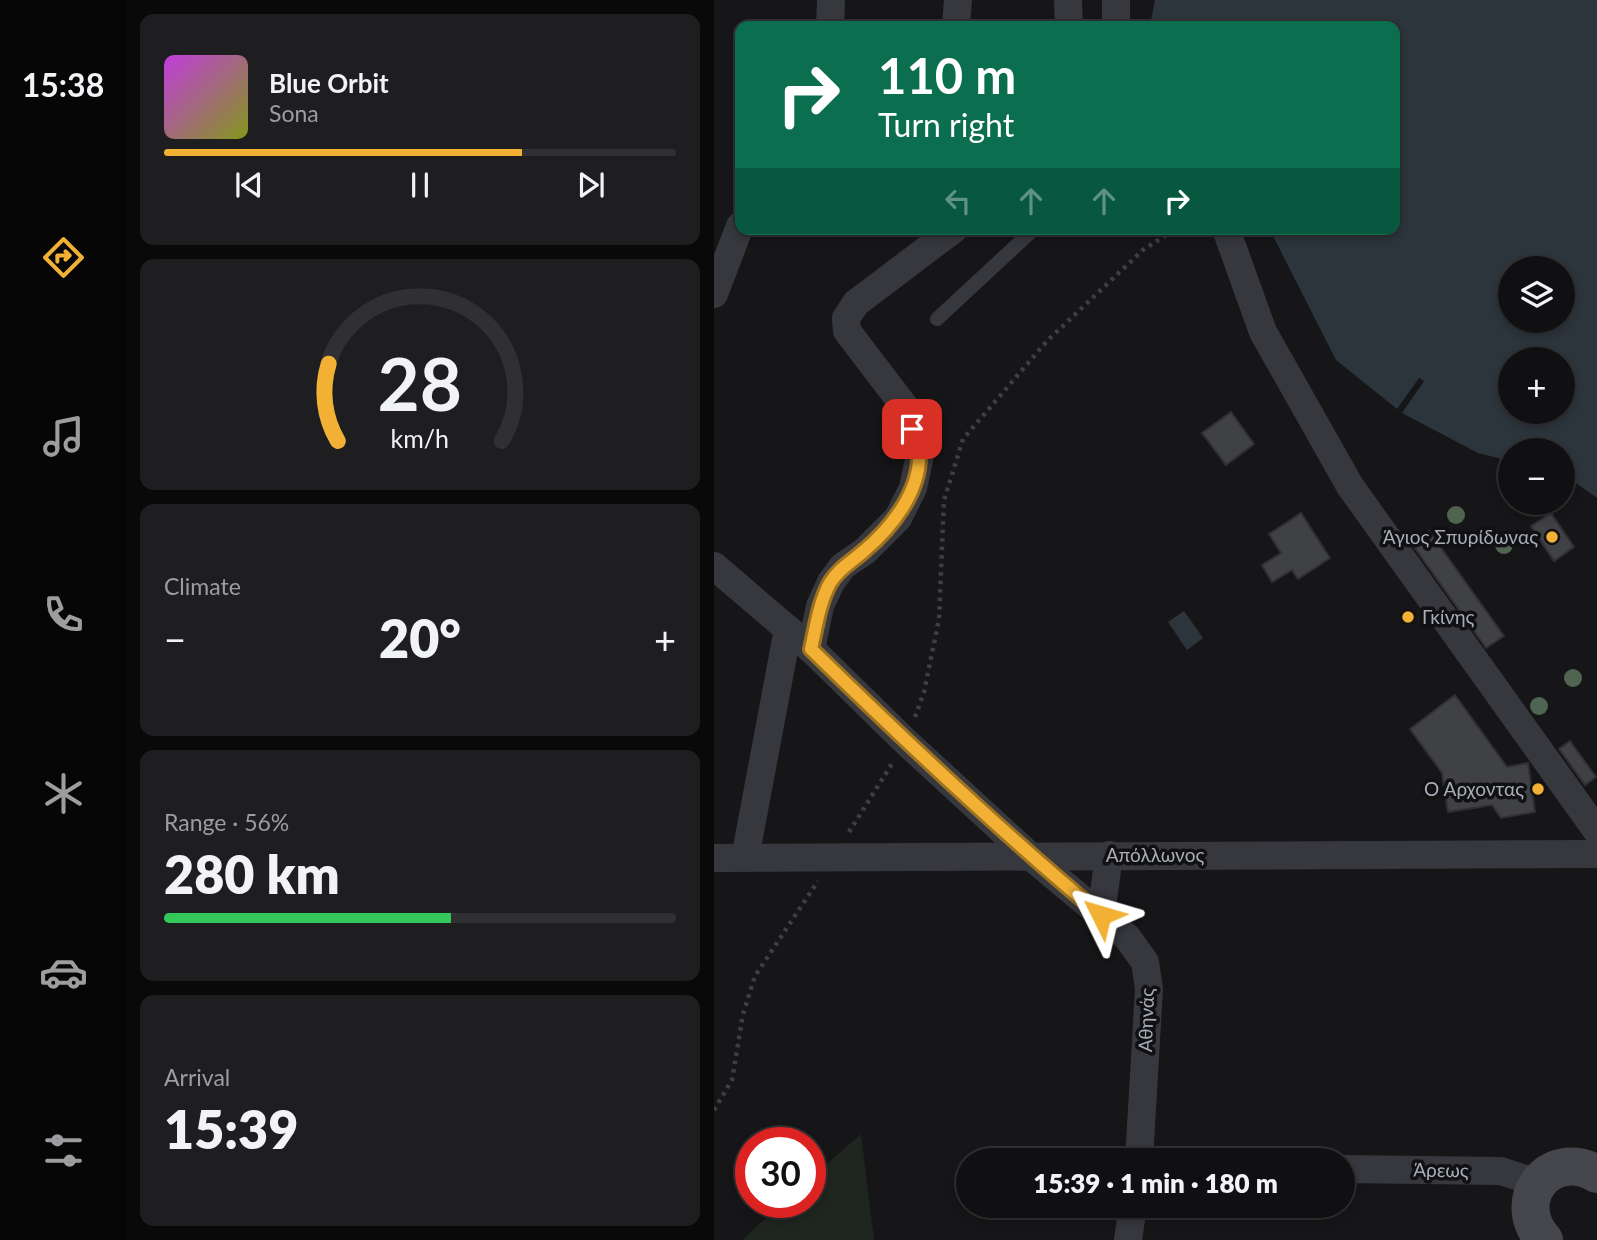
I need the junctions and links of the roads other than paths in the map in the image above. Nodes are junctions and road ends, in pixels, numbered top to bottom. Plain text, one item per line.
1 (831, 0) edge
2 (958, 0) edge
3 (1068, 0) edge
4 (1116, 0) edge
5 (830, 21) edge
6 (956, 21) edge
7 (1069, 21) edge
8 (1116, 21) edge
9 (737, 235) edge
10 (946, 235) edge
11 (1028, 235) edge
12 (1228, 235) edge
13 (714, 294) edge
14 (937, 319) dead end
15 (714, 566) edge
16 (788, 629) junction
17 (811, 649) junction
18 (1594, 820) edge
19 (1597, 854) edge
20 (1030, 855) junction
21 (1109, 855) junction
22 (714, 858) edge
23 (745, 858) junction
24 (1101, 915) junction
25 (1140, 1148) edge
26 (1355, 1169) edge
27 (1597, 1174) edge
28 (1538, 1183) junction
29 (1131, 1218) edge
30 (1128, 1240) edge
31 (1544, 1240) edge

1 - 5 street
2 - 6 street
3 - 7 street
4 - 8 street
9 - 13 street
10 - 17 street
11 - 14 lane
12 - 18 street
15 - 16 street, Αθηνάς
16 - 17 street, Αθηνάς
16 - 23 street
17 - 20 street, Αθηνάς
19 - 21 street, Απόλλωνος
20 - 21 street, Απόλλωνος
20 - 23 street, Απόλλωνος
20 - 24 street, Αθηνάς
21 - 24 street
22 - 23 street, Απόλλωνος
24 - 25 street, Αθηνάς
26 - 28 street, Άρεως
27 - 28 main road
28 - 31 main road
29 - 30 street

